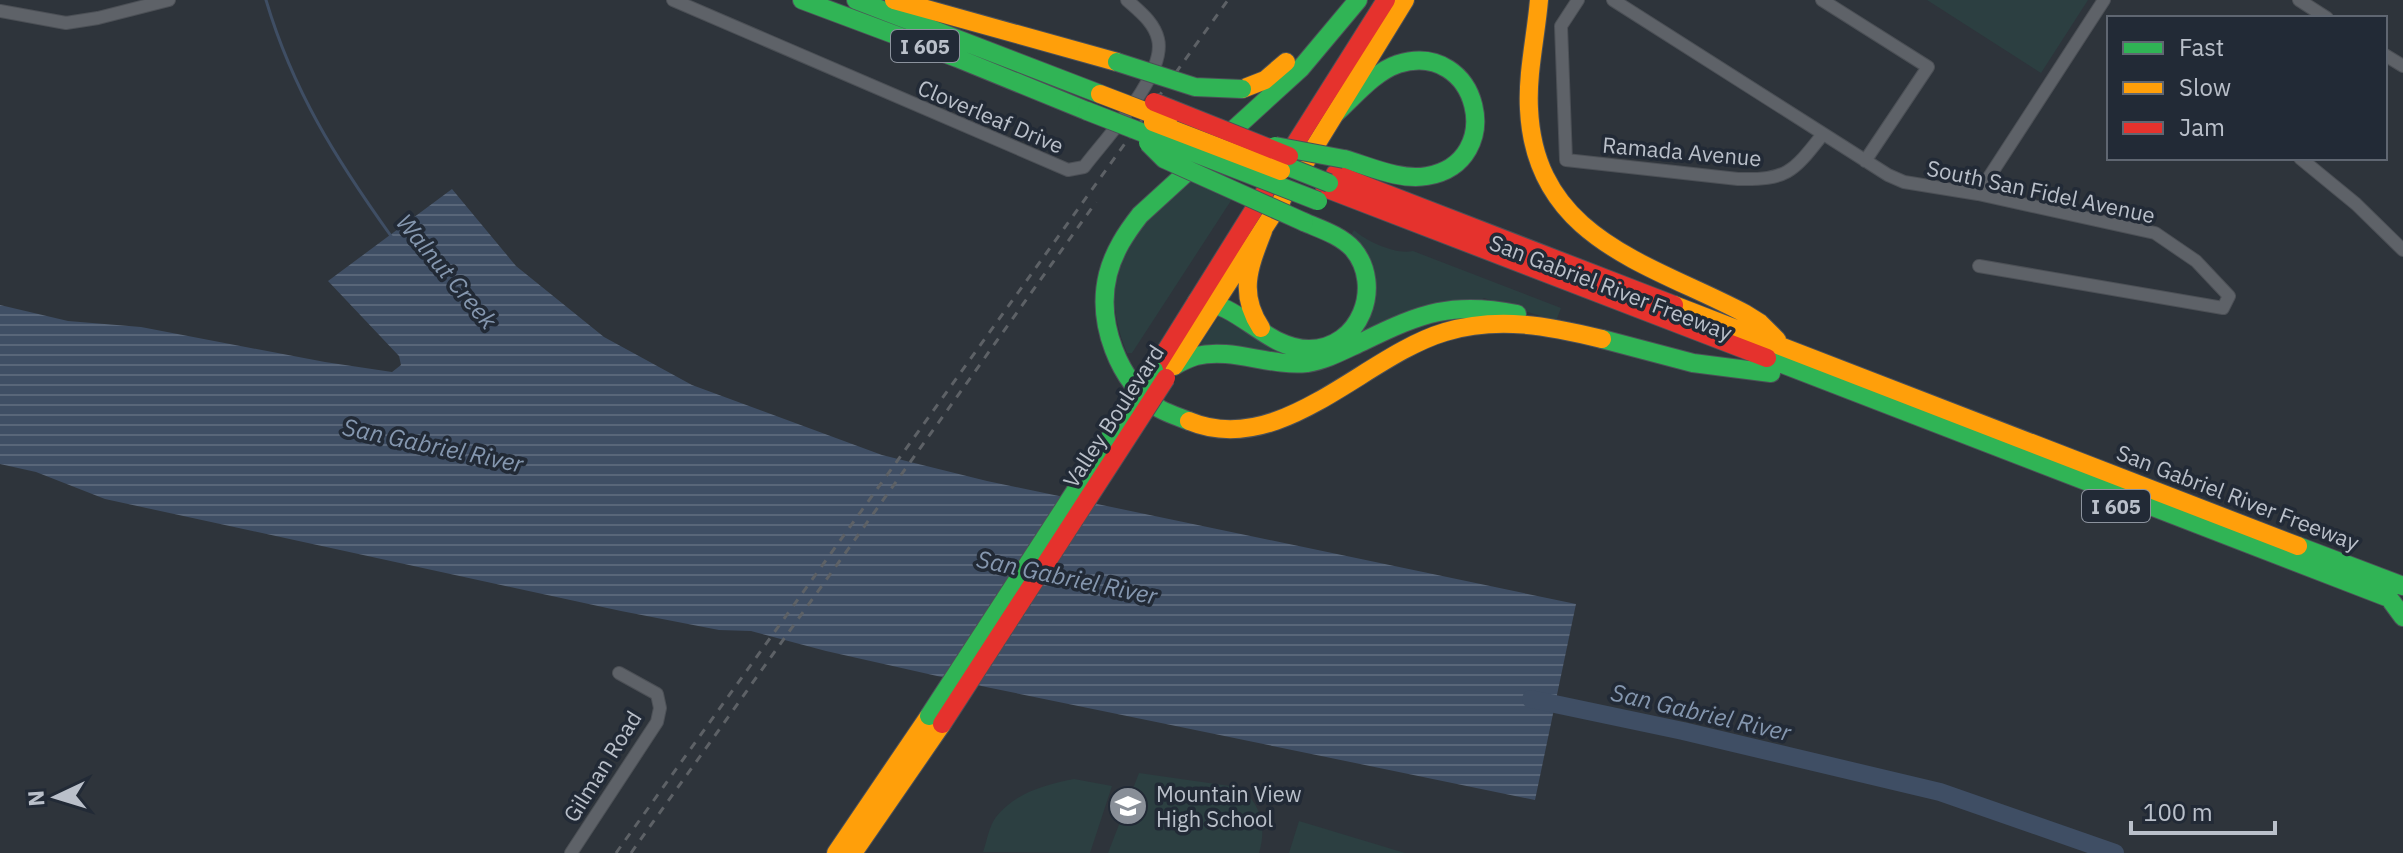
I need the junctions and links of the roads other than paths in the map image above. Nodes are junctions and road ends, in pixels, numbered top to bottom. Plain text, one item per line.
1 (168, 0) edge
2 (673, 0) edge
3 (802, 0) edge
4 (838, 0) edge
5 (856, 0) edge
6 (893, 0) edge
7 (1127, 0) edge
8 (1344, 0) edge
9 (1358, 0) edge
10 (1386, 0) edge
11 (1405, 0) edge
12 (1539, 0) edge
13 (1578, 0) edge
14 (1613, 0) edge
15 (1822, 0) edge
16 (2104, 0) edge
17 (2299, 0) edge
18 (0, 11) edge
19 (2097, 12) junction
20 (2324, 16) edge
21 (2107, 19) edge
22 (1097, 97) junction
23 (1336, 113) junction
24 (1136, 131) junction
25 (1823, 134) junction
26 (2302, 160) edge
27 (1865, 161) junction
28 (1330, 181) junction
29 (1978, 194) junction
30 (1263, 231) junction
31 (2403, 250) edge
32 (1979, 266) dead end
33 (1207, 302) junction
34 (1264, 332) junction
35 (1585, 335) junction
36 (1786, 349) junction
37 (1165, 371) junction
38 (1771, 373) junction
39 (1828, 379) junction
40 (2398, 584) edge
41 (2403, 617) edge
42 (619, 673) dead end
43 (935, 720) junction
44 (571, 853) edge
45 (836, 853) edge
46 (853, 853) edge

1 - 18 street
2 - 7 street, Cloverleaf Drive
3 - 22 main road, San Gabriel River Freeway / I 605
4 - 22 main road
5 - 22 main road
6 - 8 main road, bridge
6 - 22 main road, San Gabriel River Freeway / I 605
9 - 35 main road
10 - 33 main road, Valley Boulevard
11 - 23 main road, Valley Boulevard
12 - 36 main road
13 - 25 street, Ramada Avenue
14 - 25 street, South San Fidel Avenue
15 - 27 street
16 - 19 street
17 - 20 street
19 - 21 street
19 - 29 street
22 - 24 main road, San Gabriel River Freeway / I 605, bridge
22 - 28 main road, bridge
22 - 28 main road, San Gabriel River Freeway / I 605, bridge
23 - 28 main road
23 - 30 main road, Valley Boulevard
24 - 28 main road, San Gabriel River Freeway / I 605, bridge
24 - 34 main road, bridge
25 - 27 street, South San Fidel Avenue
26 - 31 street
27 - 29 street, South San Fidel Avenue
28 - 36 main road, San Gabriel River Freeway / I 605
28 - 38 main road, San Gabriel River Freeway / I 605
28 - 39 main road
29 - 32 street, South San Fidel Avenue
30 - 33 main road, Valley Boulevard
30 - 34 main road
33 - 34 main road
33 - 37 main road, Valley Boulevard
35 - 37 main road
35 - 38 main road
36 - 39 main road, San Gabriel River Freeway / I 605
37 - 43 main road, Valley Boulevard, bridge
38 - 39 main road, San Gabriel River Freeway / I 605
39 - 40 main road
39 - 41 main road, San Gabriel River Freeway / I 605
42 - 44 street, Gilman Road
43 - 45 main road, Valley Boulevard
43 - 46 main road, Valley Boulevard

